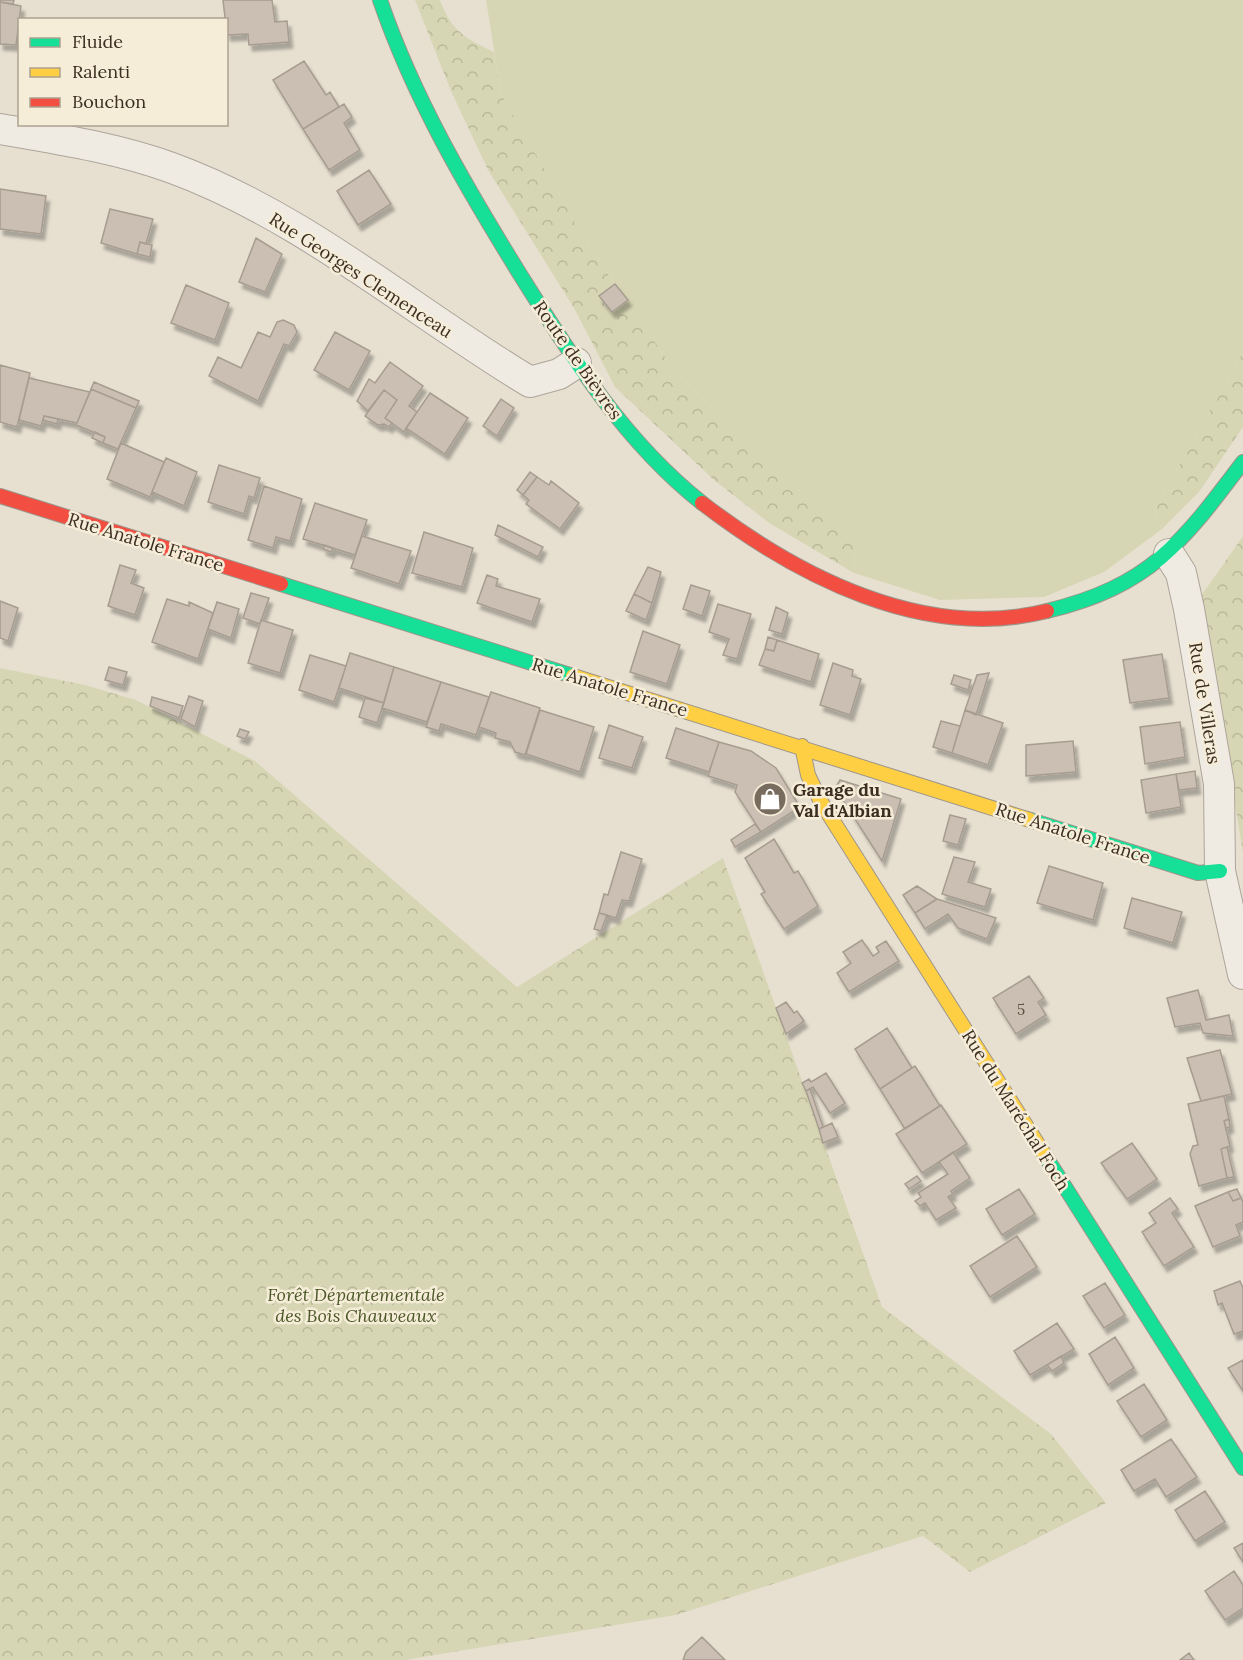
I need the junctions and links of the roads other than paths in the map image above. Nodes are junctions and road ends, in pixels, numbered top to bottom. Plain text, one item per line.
1 (380, 0) edge
2 (0, 129) edge
3 (576, 363) junction
4 (1243, 462) edge
5 (0, 496) edge
6 (1168, 554) junction
7 (802, 746) junction
8 (1220, 871) junction
9 (1243, 974) edge
10 (1243, 1468) edge

1 - 3 street, Route de Bièvres
2 - 3 street, Rue Georges Clemenceau
3 - 6 street, Route de Bièvres
4 - 6 street
5 - 7 street, Rue Anatole France
6 - 8 street, Rue de Villeras
7 - 8 street, Rue Anatole France
7 - 10 street, Rue du Maréchal Foch
8 - 9 street, Rue de Villeras

